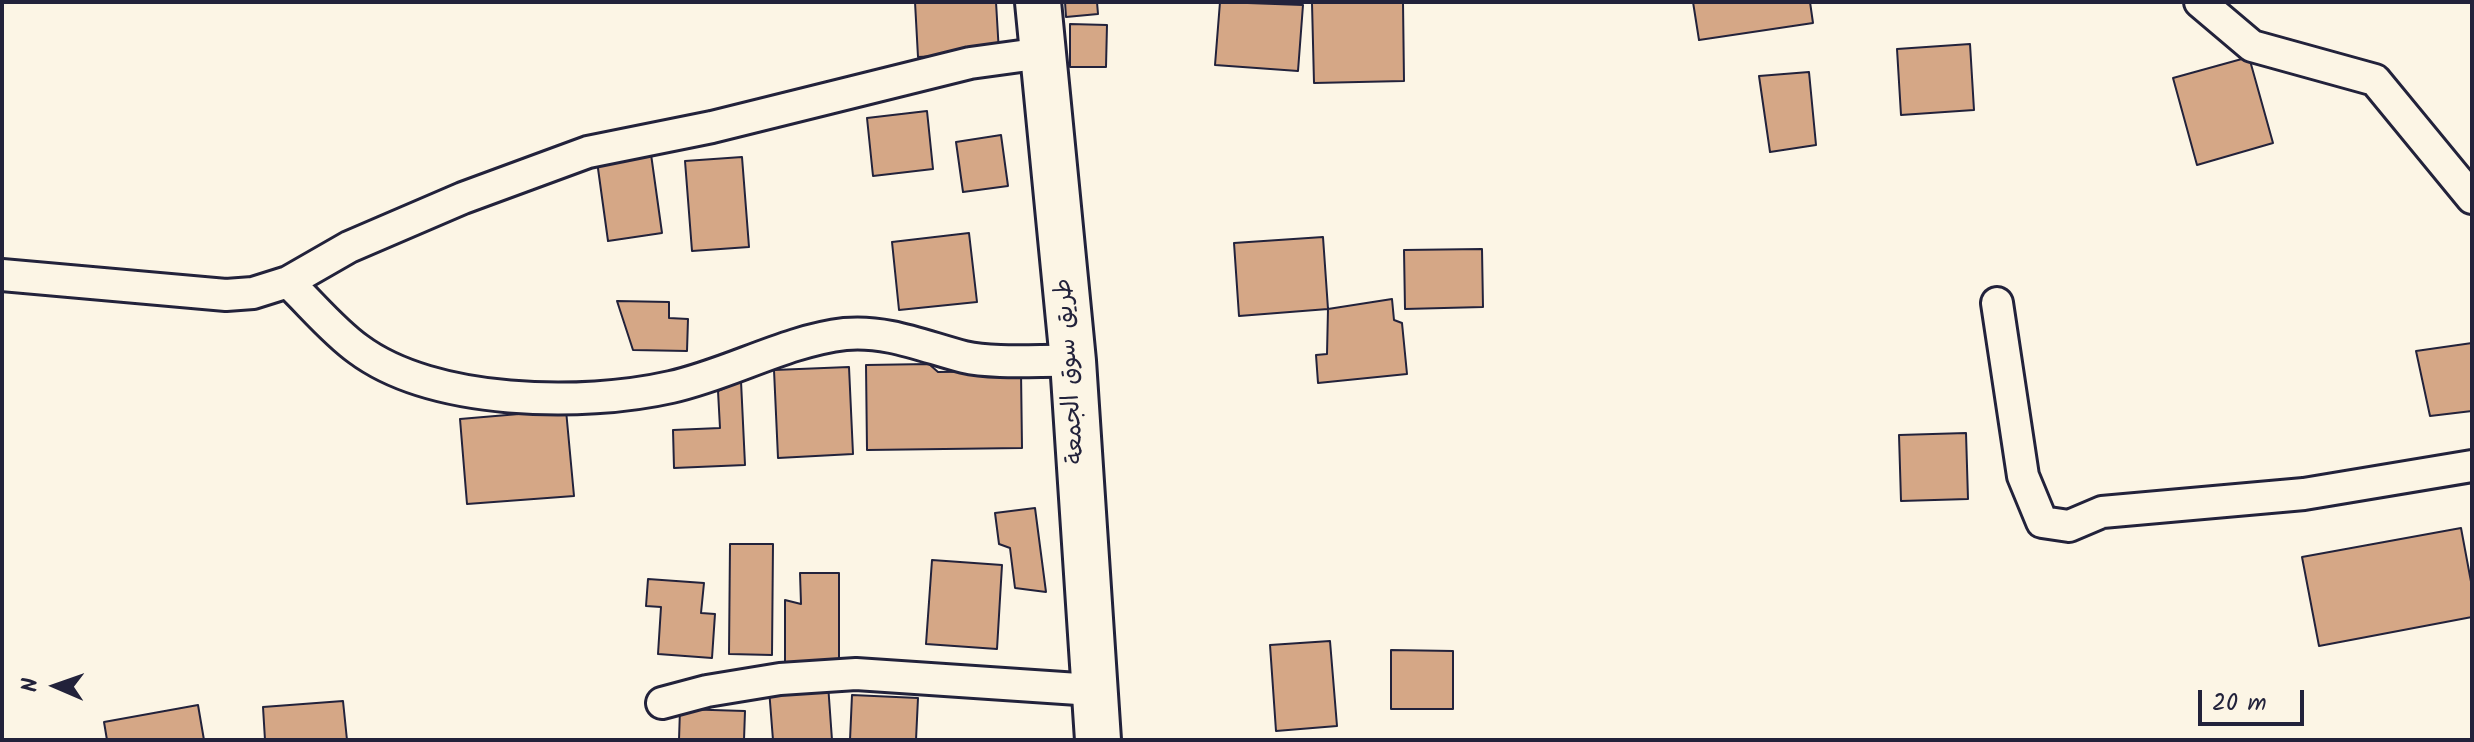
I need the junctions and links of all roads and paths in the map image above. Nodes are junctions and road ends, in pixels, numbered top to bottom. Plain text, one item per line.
1 (1038, 2) edge
2 (2200, 2) edge
3 (1043, 53) junction
4 (2472, 198) edge
5 (2, 275) edge
6 (288, 282) junction
7 (1997, 303) dead end
8 (1073, 361) junction
9 (2472, 466) edge
10 (1093, 690) junction
11 (662, 703) dead end
12 (1098, 740) edge

1 - 3 main road, طريق سوق الجمعة
2 - 4 street
3 - 6 street
3 - 8 main road, طريق سوق الجمعة
5 - 6 street
6 - 8 street
7 - 9 street
8 - 10 main road, طريق سوق الجمعة
10 - 11 street
10 - 12 main road, طريق سوق الجمعة

